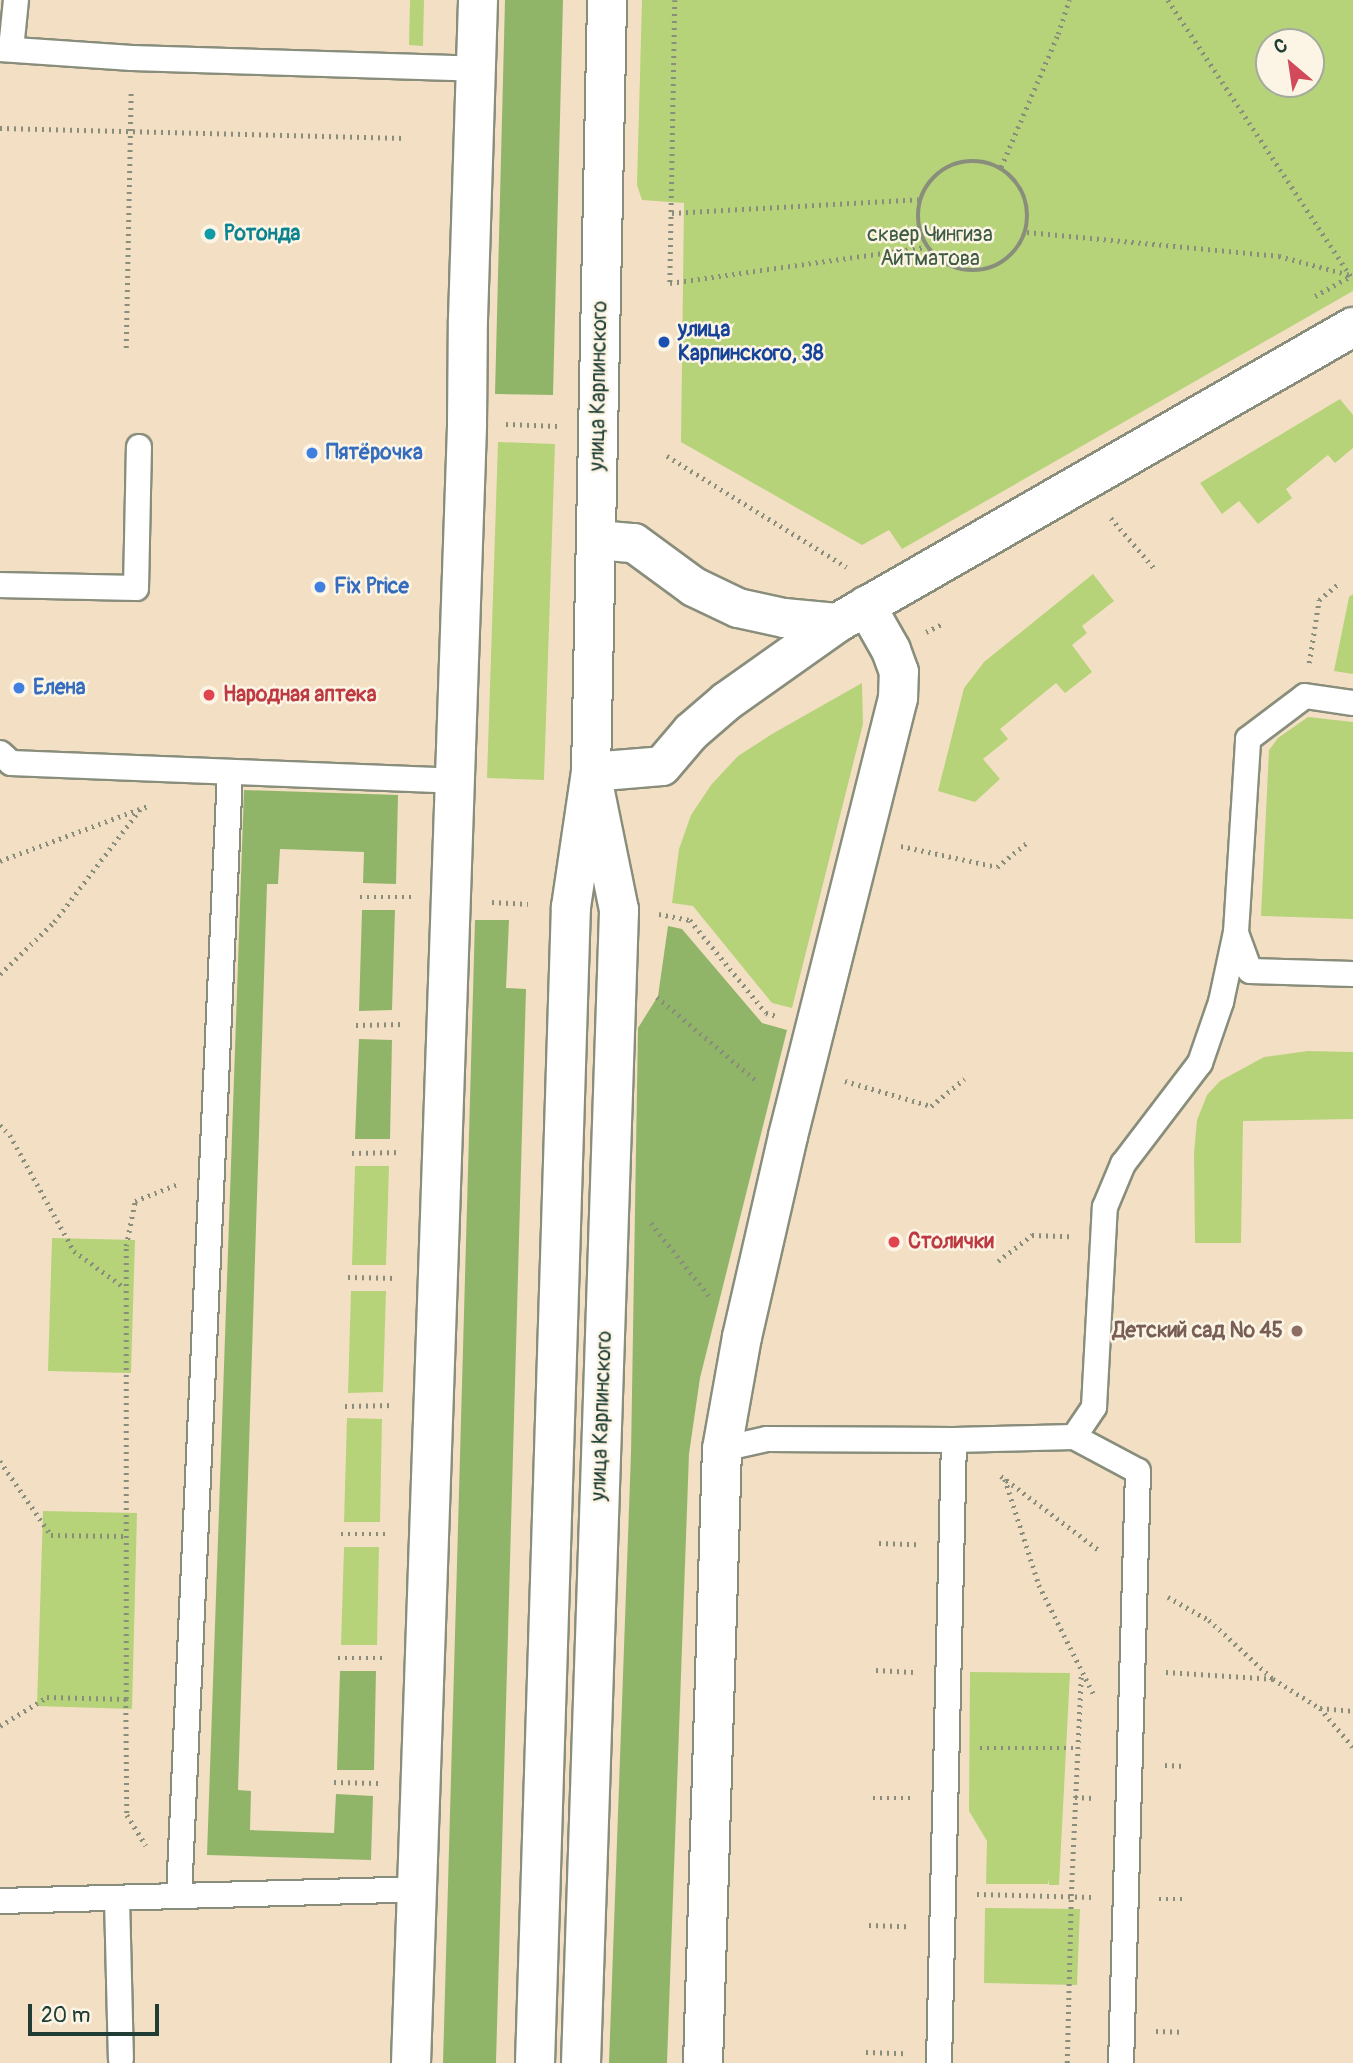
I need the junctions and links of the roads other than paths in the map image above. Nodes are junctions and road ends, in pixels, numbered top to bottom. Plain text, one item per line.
1 (16, 0) edge
2 (478, 0) edge
3 (607, 0) edge
4 (6, 49) edge
5 (477, 69) junction
6 (1353, 327) edge
7 (139, 447) dead end
8 (597, 540) junction
9 (0, 586) edge
10 (851, 615) junction
11 (1353, 703) edge
12 (0, 753) edge
13 (592, 772) junction
14 (230, 774) junction
15 (455, 781) junction
16 (1236, 932) junction
17 (1353, 974) edge
18 (1074, 1437) junction
19 (954, 1440) junction
20 (722, 1449) junction
21 (417, 1889) junction
22 (179, 1896) junction
23 (117, 1898) junction
24 (0, 1901) edge
25 (121, 2059) dead end
26 (411, 2063) edge
27 (535, 2063) edge
28 (581, 2063) edge
29 (703, 2063) edge
30 (939, 2063) edge
31 (1121, 2063) edge

1 - 4 lane
2 - 5 street
3 - 8 street, улица Карпинского
4 - 5 lane
5 - 15 street
6 - 10 street
7 - 9 lane
8 - 10 street
8 - 13 street, улица Карпинского
10 - 13 street
10 - 20 street
11 - 16 lane
12 - 14 lane
13 - 27 street, улица Карпинского
13 - 28 street, улица Карпинского
14 - 15 lane
14 - 22 lane
15 - 21 street
16 - 17 lane
16 - 18 lane
18 - 19 lane
18 - 31 lane
19 - 20 lane
19 - 30 lane
20 - 29 street
21 - 22 lane
21 - 26 street
22 - 23 lane
23 - 24 lane
23 - 25 lane

